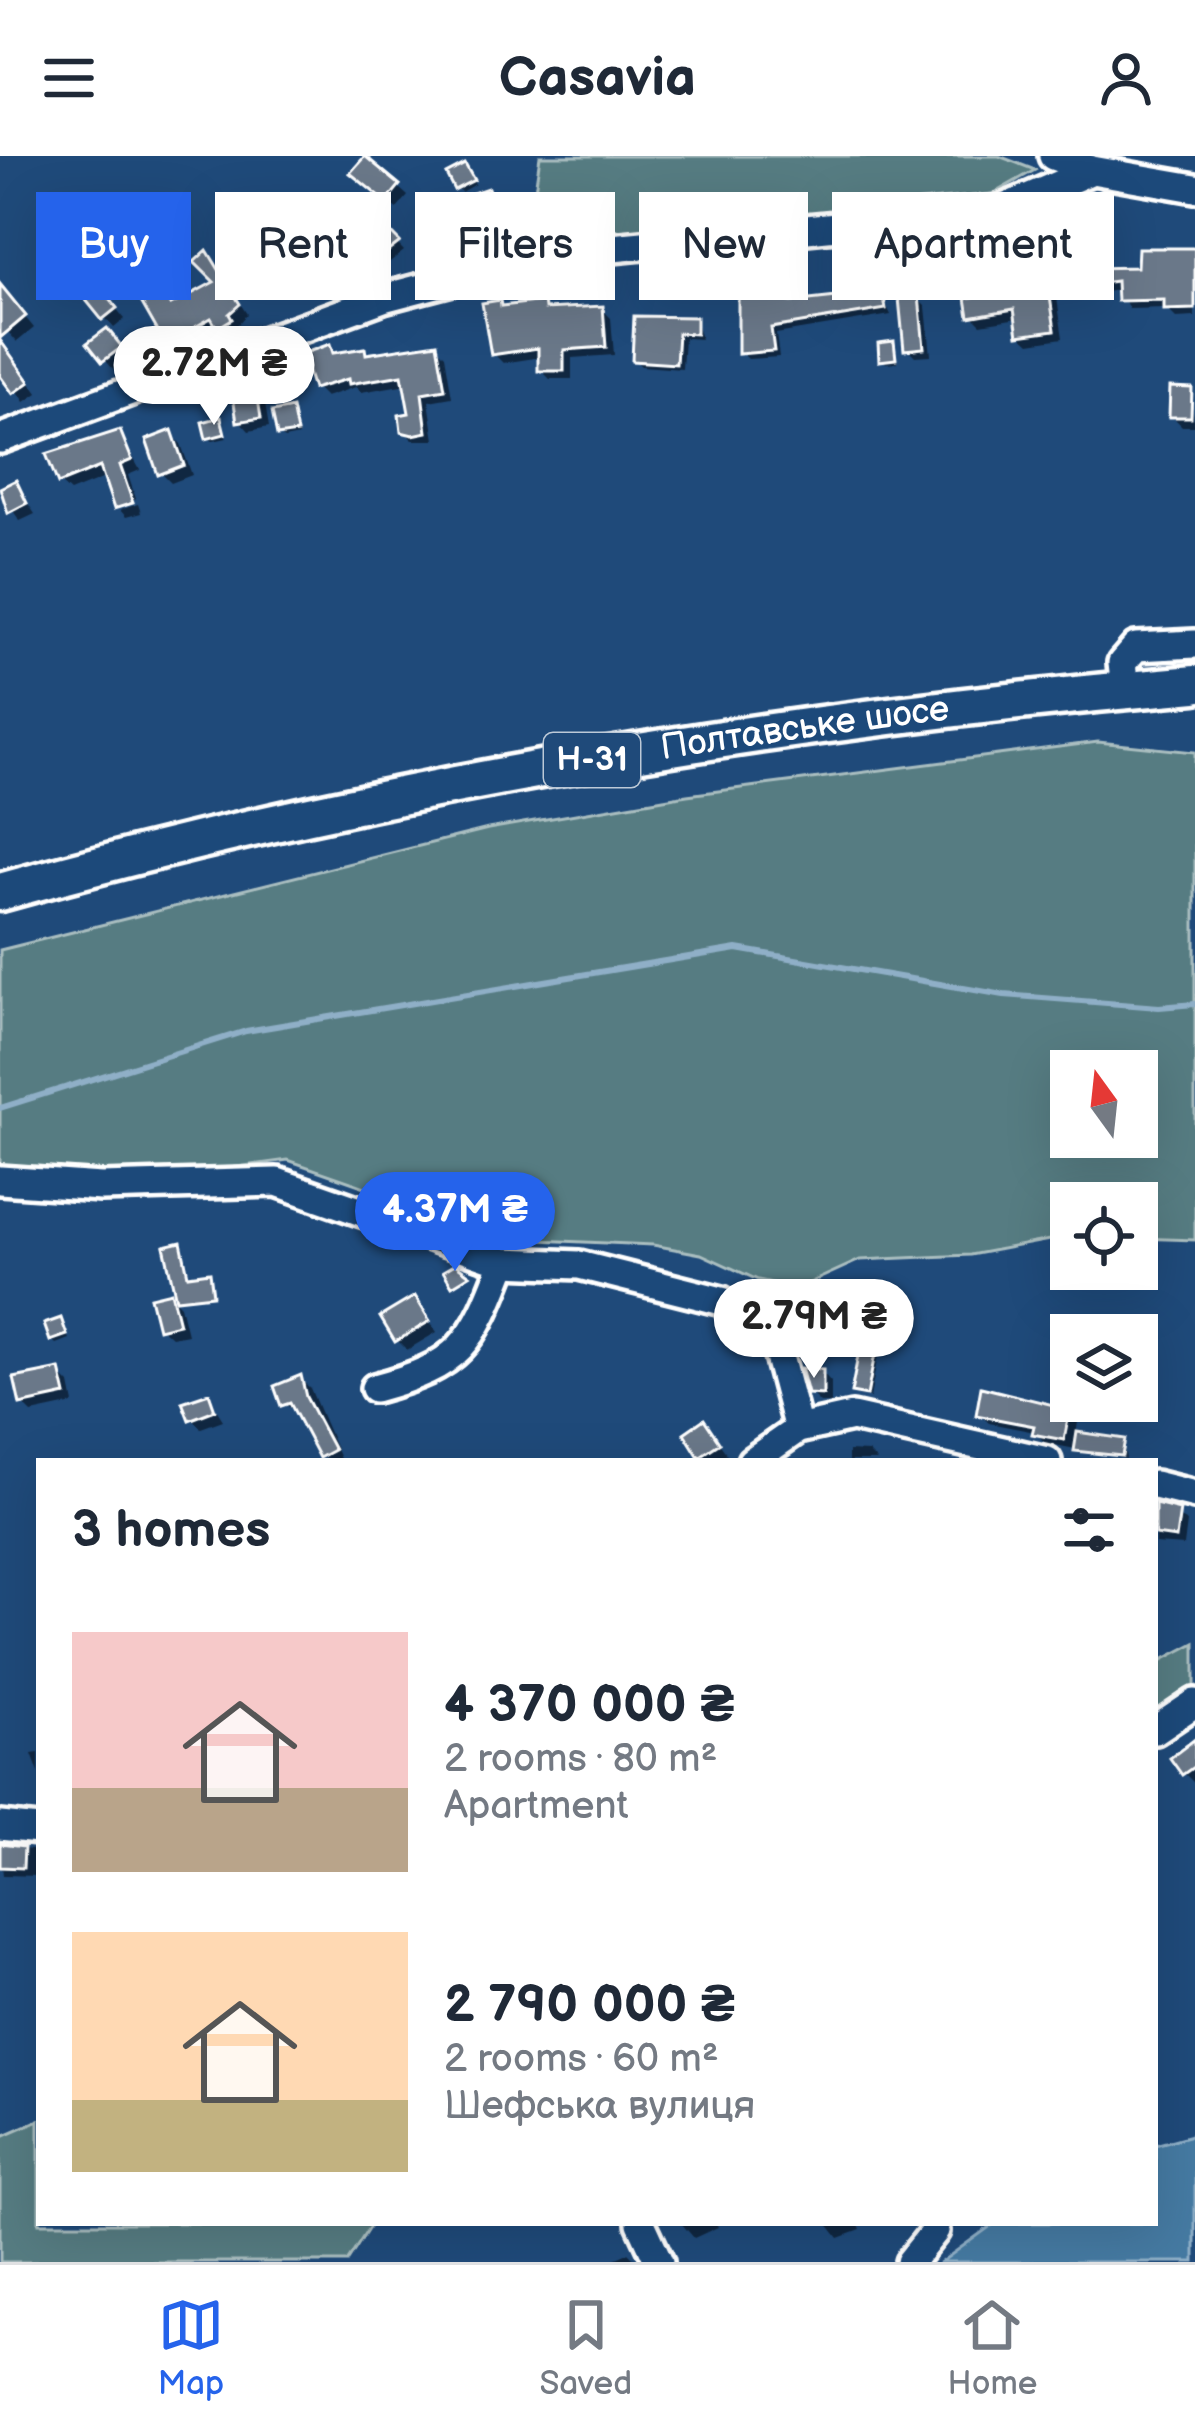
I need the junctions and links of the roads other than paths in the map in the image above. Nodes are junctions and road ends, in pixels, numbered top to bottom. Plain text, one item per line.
1 (1053, 156) edge
2 (1092, 170) junction
3 (1195, 188) edge
4 (0, 440) edge
5 (1195, 644) edge
6 (1195, 684) edge
7 (1125, 690) junction
8 (0, 892) edge
9 (0, 1180) edge
10 (504, 1262) junction
11 (375, 1388) dead end
12 (798, 1430) junction
13 (756, 1458) edge
14 (1034, 1458) edge
15 (1158, 1486) edge
16 (1195, 1495) edge
17 (1195, 1702) edge
18 (1158, 1728) edge
19 (0, 1826) edge
20 (36, 1830) edge
21 (642, 2226) edge
22 (935, 2231) dead end
23 (659, 2262) edge
24 (910, 2262) edge

1 - 2 street
2 - 3 street
2 - 4 street
5 - 7 street
6 - 7 main road, Полтавське шосе / Н-31
7 - 8 main road, Полтавське шосе / Н-31
9 - 10 street
10 - 11 street
10 - 12 street
12 - 13 street
12 - 14 street
15 - 16 street
17 - 18 street
19 - 20 street
21 - 23 street
22 - 24 street

